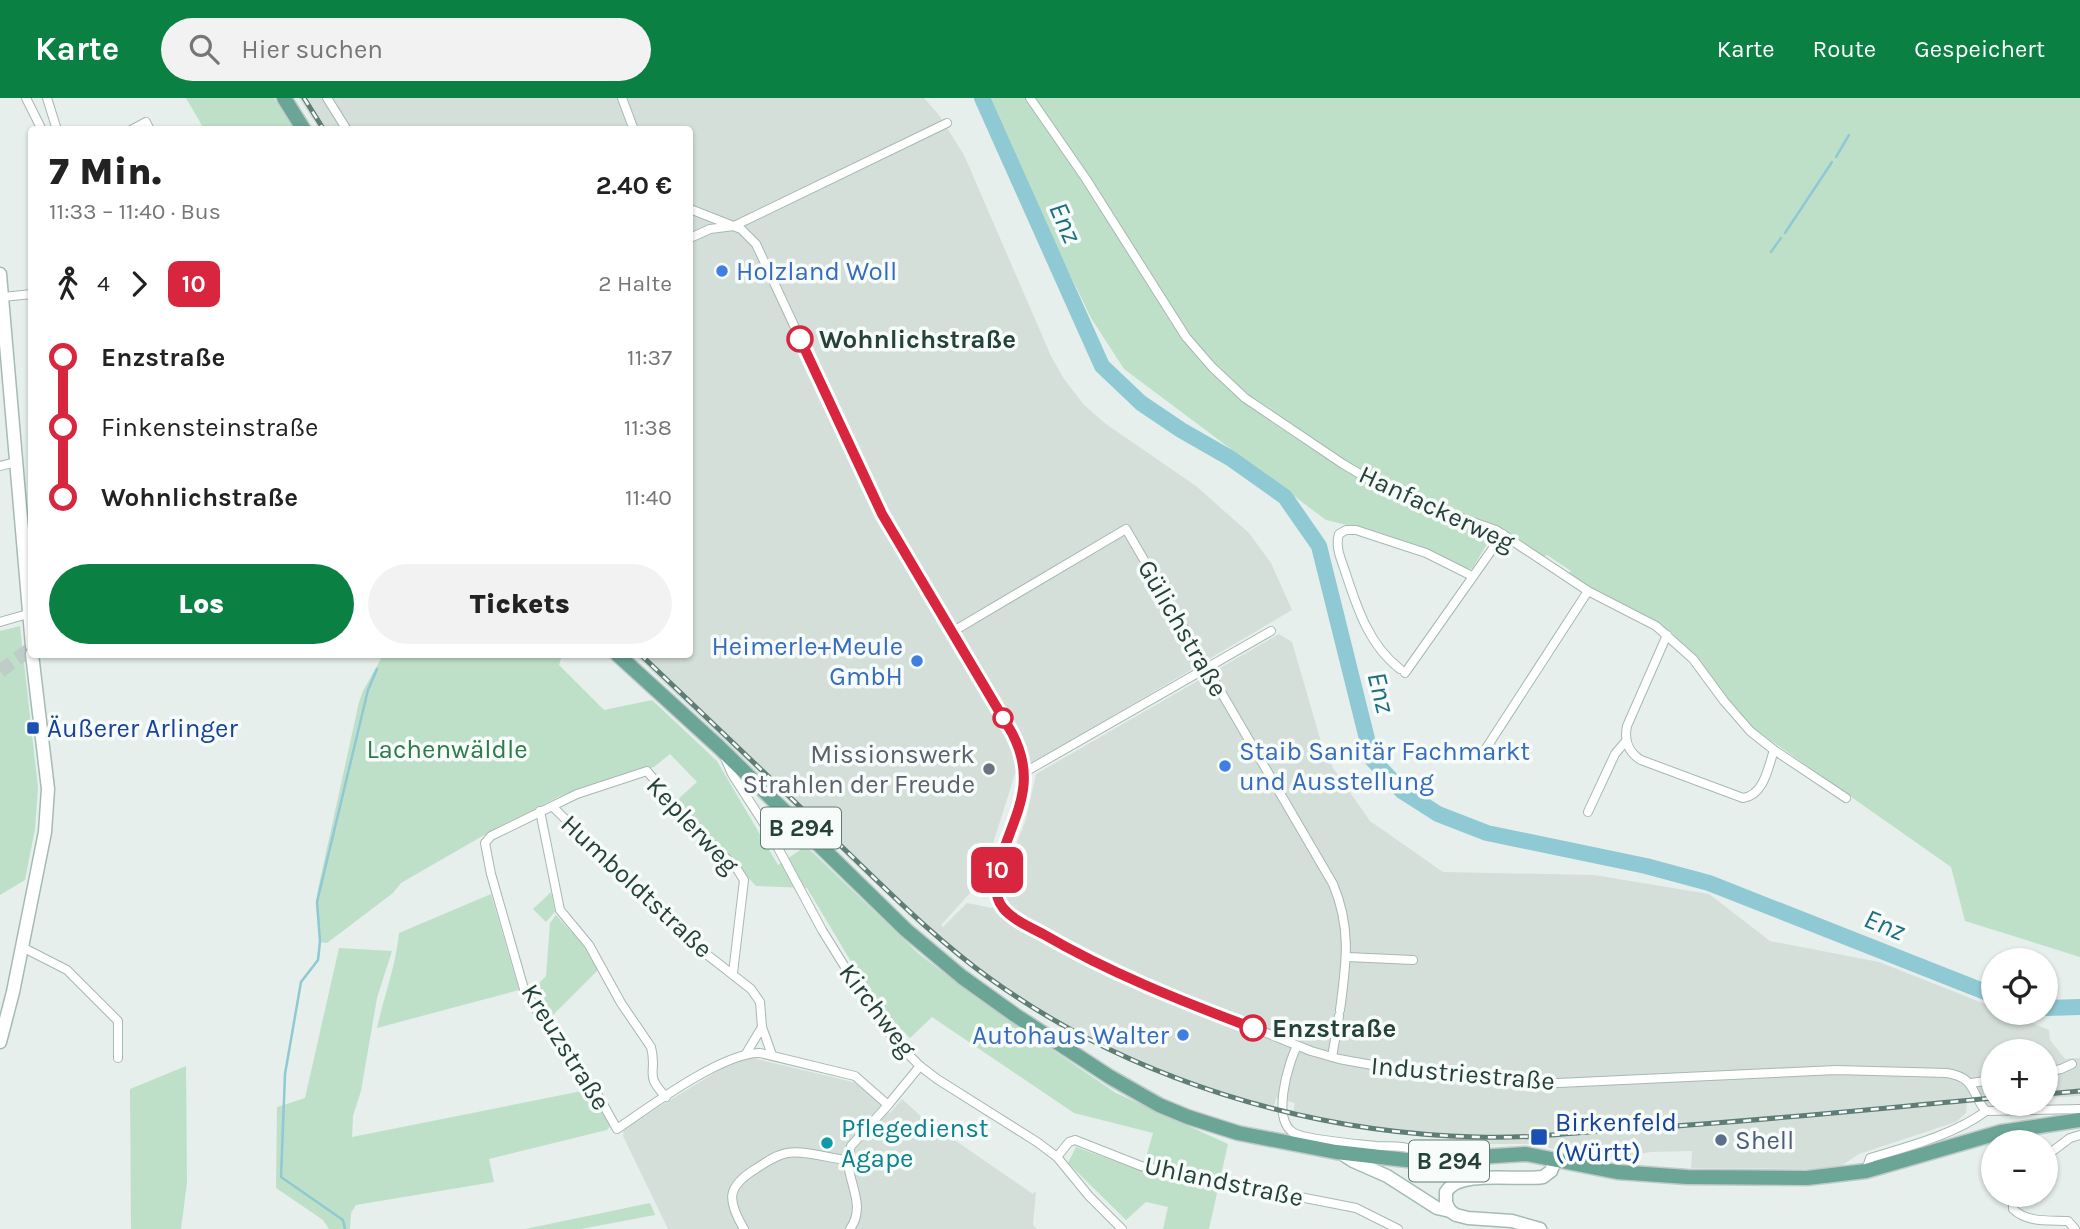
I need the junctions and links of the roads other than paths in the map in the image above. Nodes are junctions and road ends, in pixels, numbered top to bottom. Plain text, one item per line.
1 (26, 98) edge
2 (47, 98) edge
3 (284, 98) edge
4 (327, 98) edge
5 (622, 98) edge
6 (1030, 98) edge
7 (947, 123) dead end
8 (40, 126) edge
9 (56, 126) edge
10 (302, 126) edge
11 (345, 126) edge
12 (632, 126) edge
13 (693, 210) edge
14 (734, 226) junction
15 (693, 237) edge
16 (0, 274) edge
17 (28, 294) edge
18 (3, 297) junction
19 (4, 356) edge
20 (16, 462) junction
21 (0, 466) edge
22 (25, 502) edge
23 (1503, 534) junction
24 (1472, 576) junction
25 (1588, 591) junction
26 (28, 614) joint
27 (0, 622) edge
28 (1271, 631) dead end
29 (952, 632) junction
30 (1667, 635) junction
31 (32, 658) edge
32 (621, 658) edge
33 (1206, 668) junction
34 (1626, 741) junction
35 (720, 748) junction
36 (1485, 750) dead end
37 (1774, 750) junction
38 (1025, 772) junction
39 (755, 783) junction
40 (1846, 798) dead end
41 (749, 801) junction
42 (553, 807) junction
43 (540, 811) junction
44 (1588, 812) dead end
45 (485, 843) joint
46 (22, 947) junction
47 (1347, 957) junction
48 (1413, 960) dead end
49 (733, 973) junction
50 (762, 1027) junction
51 (0, 1042) edge
52 (1297, 1046) junction
53 (747, 1052) junction
54 (772, 1055) junction
55 (1332, 1057) junction
56 (118, 1058) dead end
57 (2072, 1064) dead end
58 (920, 1066) junction
59 (2058, 1070) edge
60 (1981, 1082) edge
61 (1971, 1083) junction
62 (666, 1097) junction
63 (1981, 1102) edge
64 (888, 1105) junction
65 (2058, 1109) edge
66 (2080, 1109) edge
67 (1981, 1115) edge
68 (2080, 1120) edge
69 (2080, 1135) edge
70 (2058, 1147) edge
71 (1341, 1153) junction
72 (1057, 1157) junction
73 (1556, 1159) junction
74 (846, 1160) junction
75 (1415, 1161) junction
76 (1866, 1171) junction
77 (2012, 1207) edge
78 (1450, 1211) junction
79 (744, 1229) edge
80 (850, 1229) edge
81 (1122, 1229) edge
82 (1398, 1229) edge
83 (1540, 1229) edge
84 (2076, 1229) edge

1 - 8 street
2 - 9 street
3 - 10 main road
4 - 11 street
5 - 12 street
6 - 23 street, Hanfackerweg
7 - 14 street
13 - 14 street
14 - 15 street
14 - 29 street
16 - 18 main road
17 - 18 street
18 - 19 main road
19 - 20 main road
20 - 21 street
20 - 22 main road
22 - 26 main road
23 - 24 street
23 - 25 street, Hanfackerweg
24 - 24 street
25 - 30 street, Hanfackerweg
25 - 36 street
26 - 27 street
28 - 33 street
29 - 33 street, Gülichstraße
29 - 38 street
30 - 34 street
30 - 37 street, Hanfackerweg
31 - 46 main road
32 - 35 main road, B 294
33 - 38 street
33 - 47 street, Gülichstraße
34 - 37 street
34 - 44 street
35 - 39 main road, B 294
35 - 41 street, Kirchweg
37 - 40 street, Hanfackerweg
38 - 52 street, Industriestraße
39 - 41 street
39 - 71 main road, B 294
41 - 58 street, Kirchweg
42 - 43 street, Humboldtstraße
42 - 49 street, Humboldtstraße
42 - 49 street, Keplerweg
43 - 45 street, Humboldtstraße
43 - 62 street
45 - 62 street, Kreuzstraße
46 - 51 main road
46 - 56 street
47 - 48 street
47 - 55 street
49 - 50 street, Humboldtstraße
50 - 53 street
50 - 54 street, Humboldtstraße
52 - 55 street, Industriestraße
52 - 75 street
53 - 54 street
53 - 62 street
54 - 64 street
55 - 61 street, Industriestraße
57 - 59 street
58 - 64 street
58 - 72 street, Kirchweg
60 - 61 street, Industriestraße
61 - 63 street
64 - 74 street
65 - 66 street
67 - 76 street
68 - 76 main road, B 294
69 - 70 street
71 - 75 main road, B 294
71 - 78 main road
72 - 81 street, Kirchweg
72 - 82 street, Uhlandstraße
73 - 75 main road, B 294
73 - 76 main road, B 294
73 - 78 main road
74 - 79 street
74 - 80 street
77 - 84 street
78 - 83 main road

